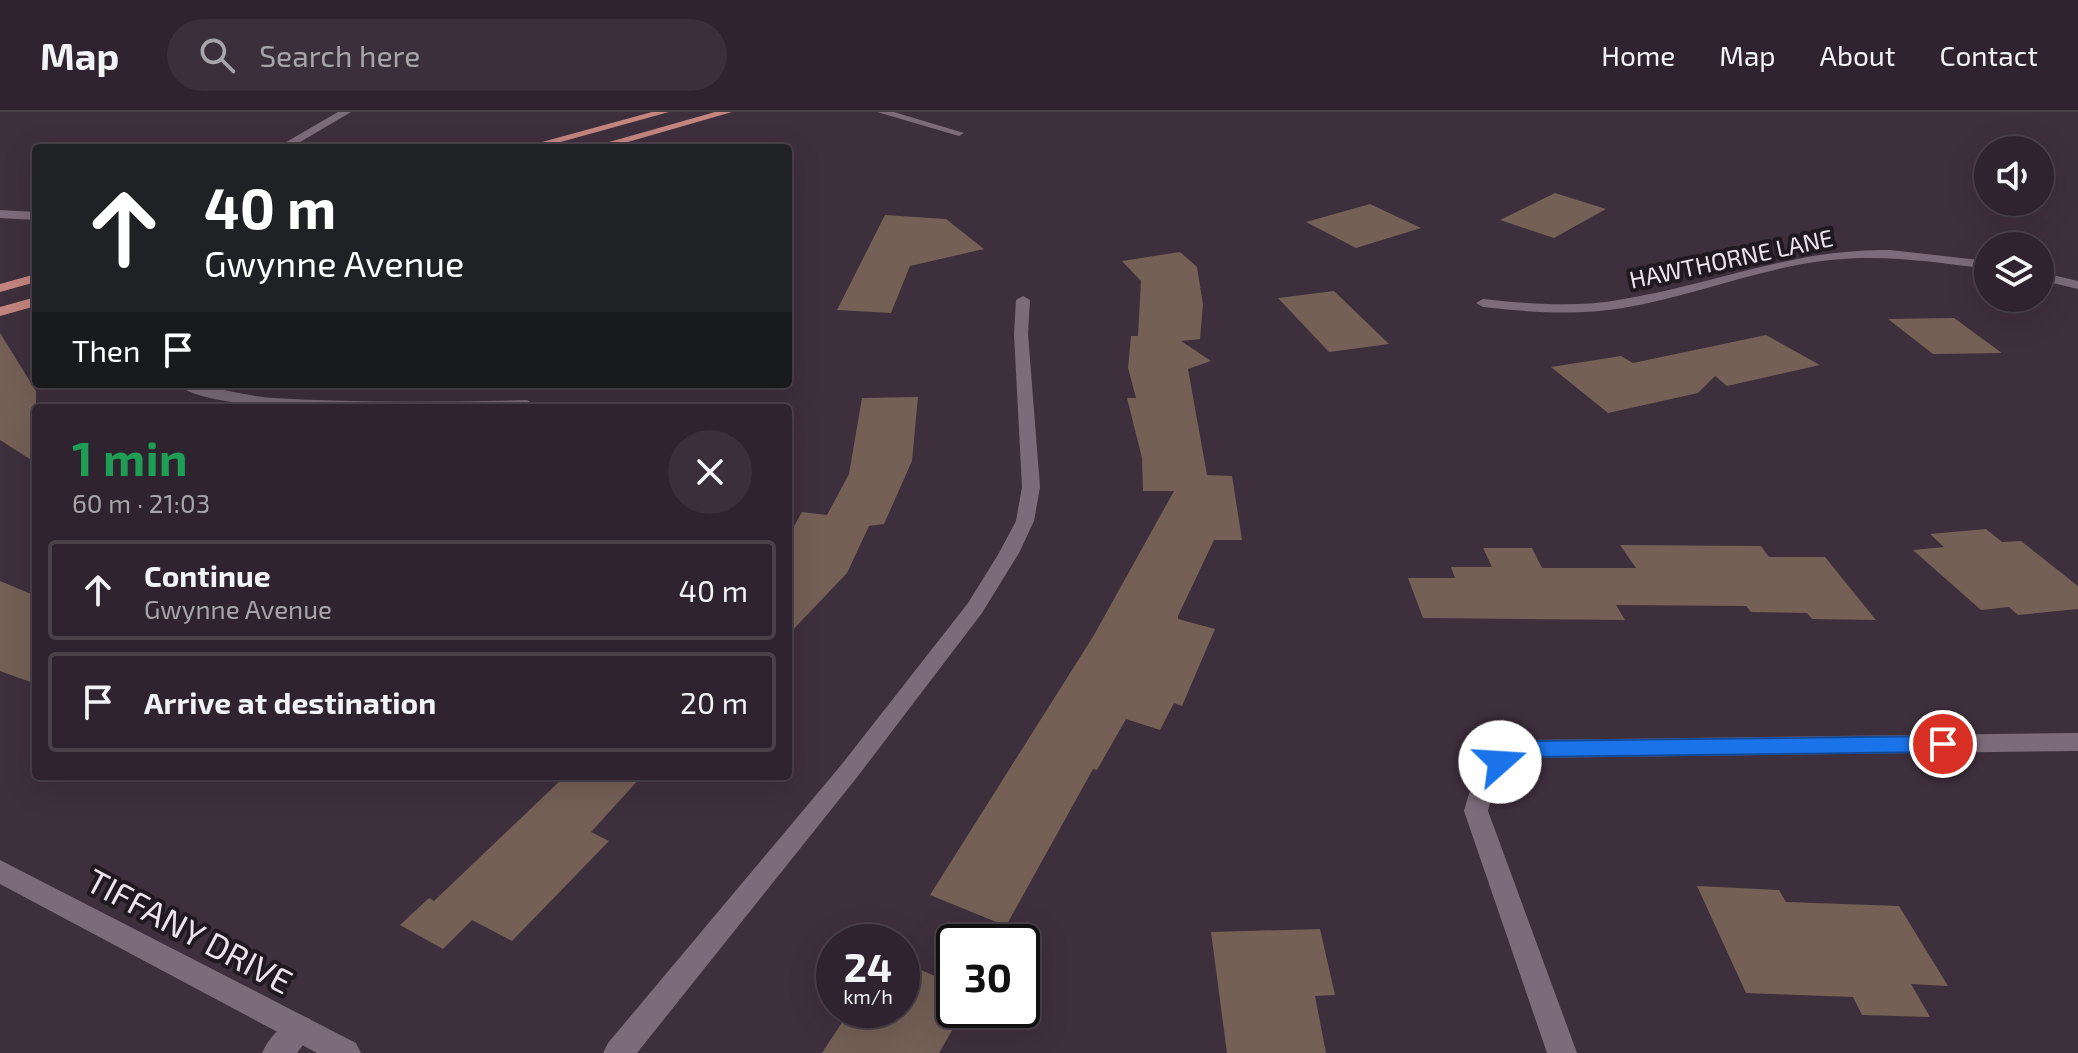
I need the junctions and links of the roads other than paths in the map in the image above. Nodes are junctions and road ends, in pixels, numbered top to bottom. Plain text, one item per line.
1 (346, 112) edge
2 (664, 112) edge
3 (727, 112) edge
4 (882, 112) edge
5 (959, 133) dead end
6 (289, 144) edge
7 (541, 144) edge
8 (609, 144) edge
9 (0, 214) edge
10 (32, 216) edge
11 (1974, 263) edge
12 (32, 279) edge
13 (2054, 279) edge
14 (2078, 285) edge
15 (0, 288) edge
16 (1023, 300) dead end
17 (32, 302) edge
18 (1483, 303) dead end
19 (0, 312) edge
20 (197, 388) edge
21 (303, 404) edge
22 (2078, 742) edge
23 (0, 871) edge
24 (300, 1029) junction
25 (277, 1053) edge
26 (346, 1053) edge
27 (618, 1053) edge
28 (1562, 1053) edge

1 - 6 street
2 - 7 main road
3 - 8 main road
4 - 5 street
9 - 10 street
11 - 18 street, HAWTHORNE LANE
12 - 15 main road
13 - 14 street
16 - 27 street
17 - 19 main road
20 - 21 street
22 - 28 street
23 - 24 street, TIFFANY DRIVE
24 - 25 street
24 - 26 street, TIFFANY DRIVE

